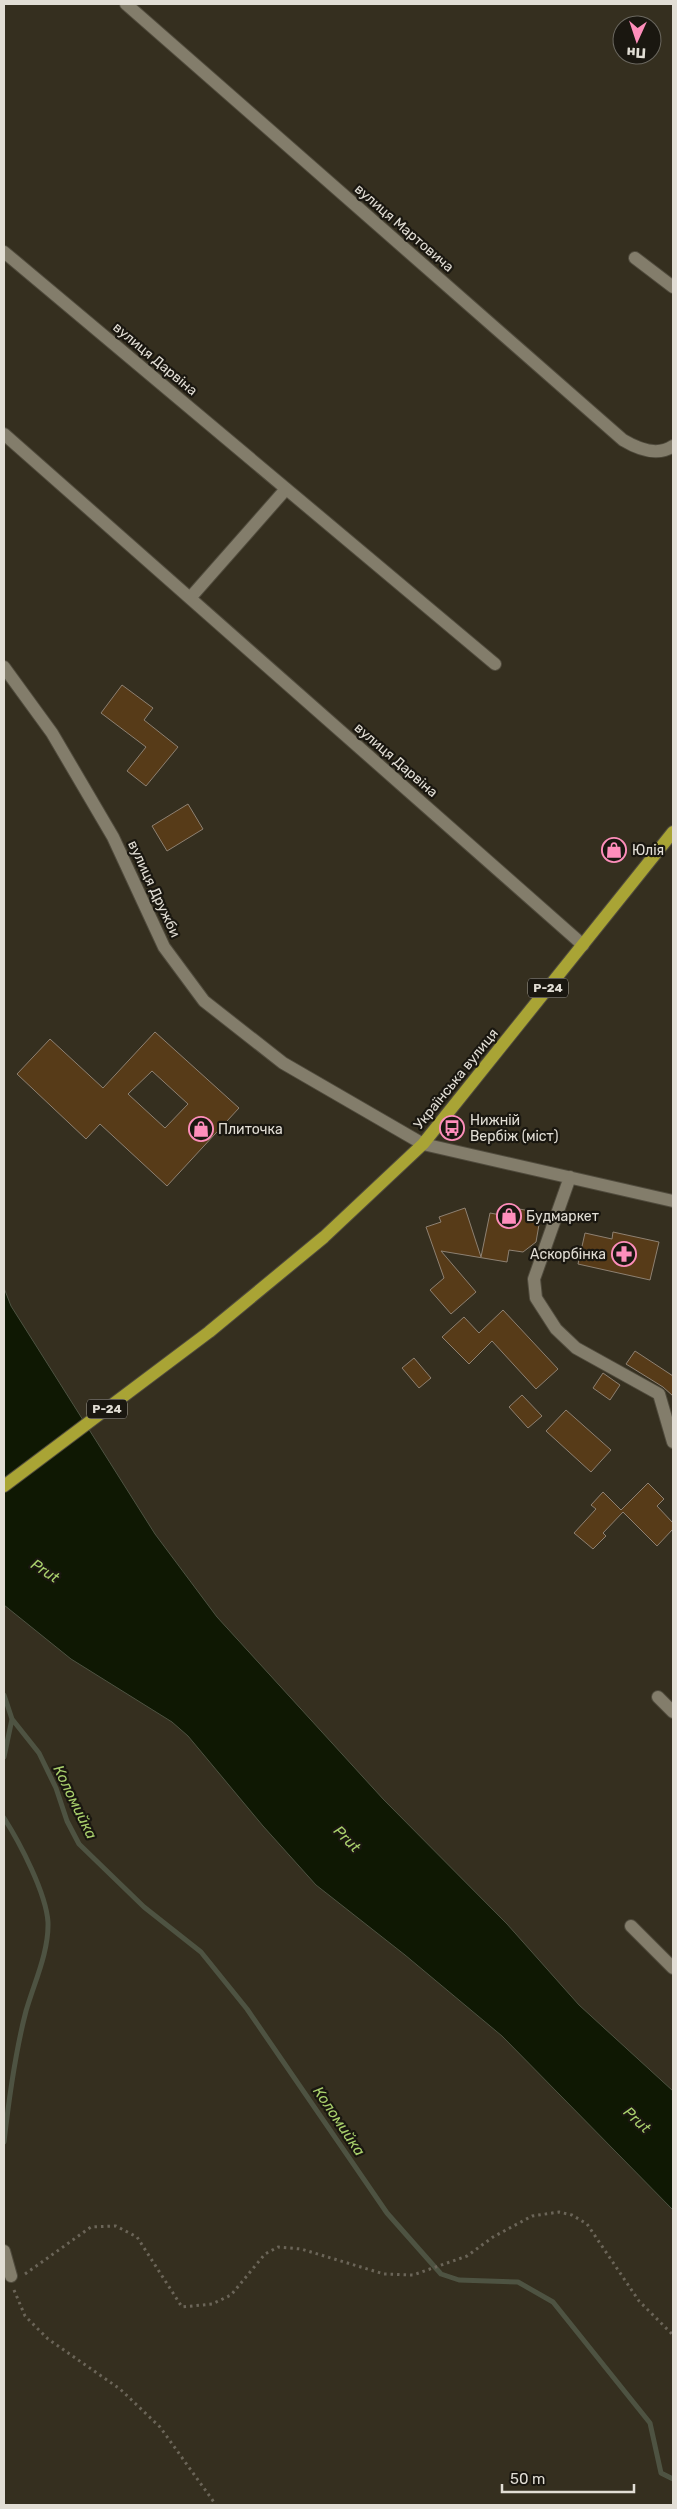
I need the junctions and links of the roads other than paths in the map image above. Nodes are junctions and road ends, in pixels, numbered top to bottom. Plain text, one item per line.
1 (126, 4) edge
2 (4, 252) edge
3 (635, 258) dead end
4 (673, 287) edge
5 (4, 434) edge
6 (673, 446) edge
7 (286, 489) junction
8 (190, 598) junction
9 (495, 664) dead end
10 (4, 667) edge
11 (673, 832) edge
12 (583, 945) junction
13 (423, 1144) junction
14 (570, 1177) junction
15 (673, 1201) edge
16 (673, 1442) edge
17 (4, 1486) edge
18 (658, 1697) dead end
19 (673, 1712) edge
20 (630, 1926) dead end
21 (673, 1968) edge
22 (4, 2251) edge
23 (11, 2276) road end

1 - 6 street, вулиця Мартовича
2 - 7 street, вулиця Дарвіна
3 - 4 street
5 - 8 street, вулиця Дарвіна
7 - 8 street
7 - 9 street, вулиця Дарвіна
8 - 12 street, вулиця Дарвіна
10 - 13 street, вулиця Дружби
11 - 12 main road, Українська вулиця / Р-24
12 - 13 main road, Українська вулиця / Р-24
13 - 14 street, Українська вулиця
13 - 17 main road, Р-24
14 - 15 street, Українська вулиця
14 - 16 street
18 - 19 street
20 - 21 street
22 - 23 street

